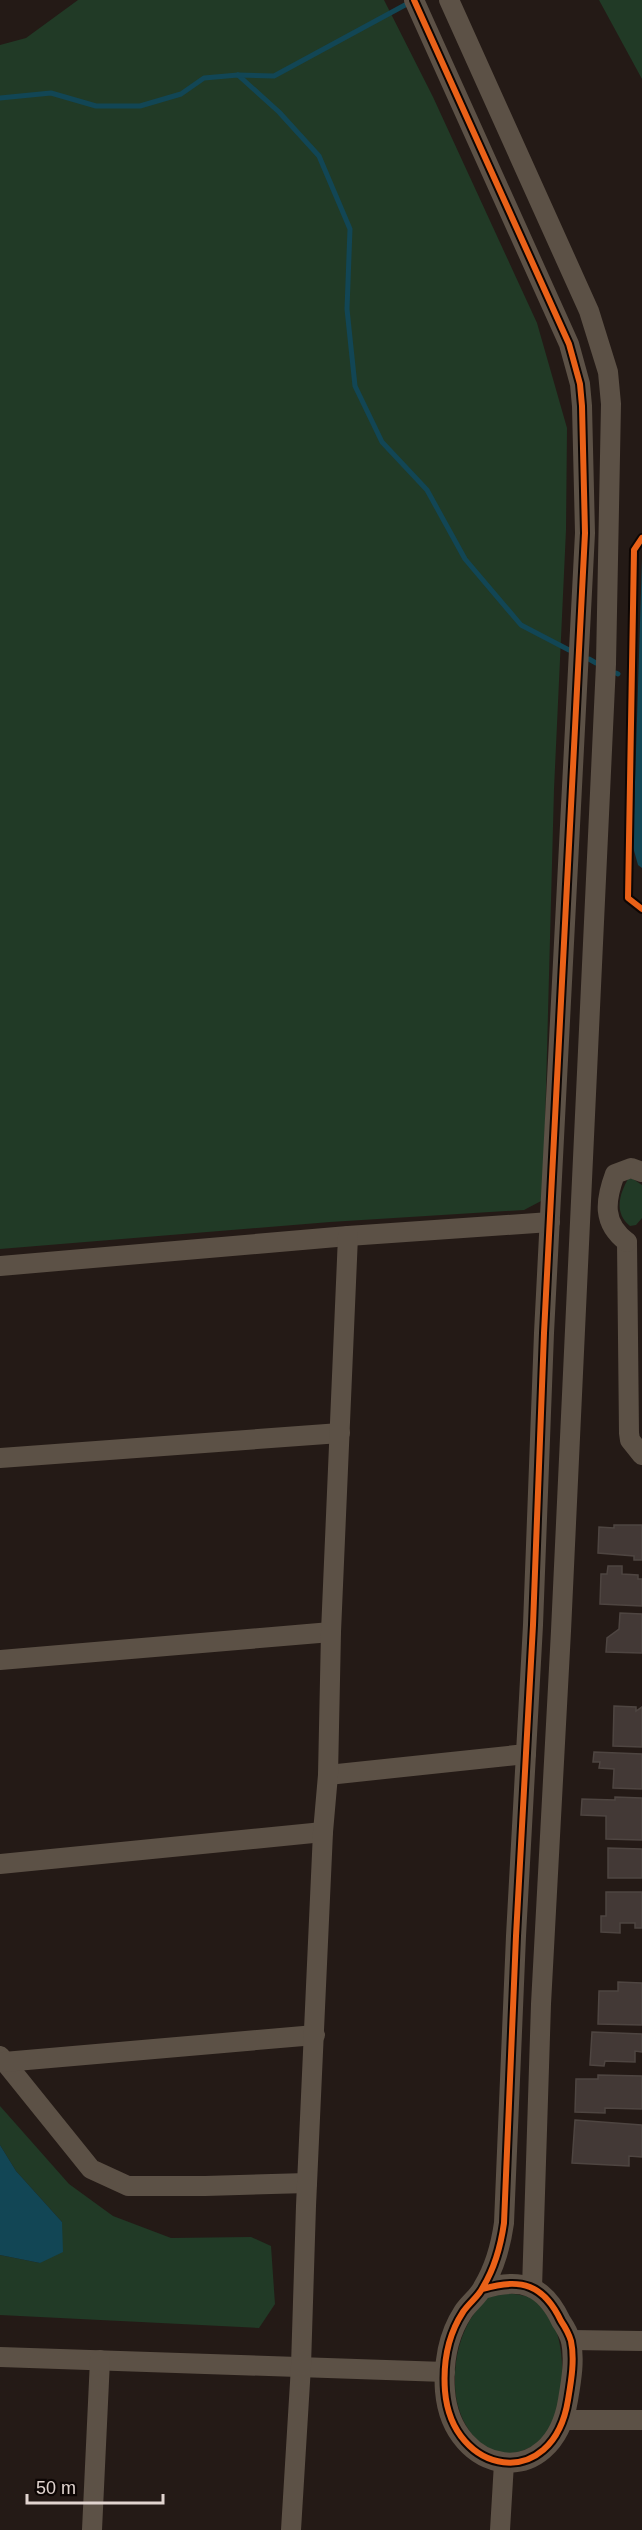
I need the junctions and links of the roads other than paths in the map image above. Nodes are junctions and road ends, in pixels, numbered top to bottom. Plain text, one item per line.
1 (414, 0) edge
2 (449, 0) edge
3 (585, 454) junction
4 (611, 454) junction
5 (553, 1163) junction
6 (582, 1164) junction
7 (642, 1172) edge
8 (550, 1222) junction
9 (348, 1236) junction
10 (635, 1239) edge
11 (549, 1244) junction
12 (578, 1245) junction
13 (0, 1266) edge
14 (340, 1433) junction
15 (642, 1455) edge
16 (0, 1458) edge
17 (332, 1632) junction
18 (0, 1660) edge
19 (526, 1754) junction
20 (328, 1775) junction
21 (323, 1832) junction
22 (0, 1864) edge
23 (315, 2035) junction
24 (2, 2059) edge
25 (307, 2183) junction
26 (532, 2288) junction
27 (483, 2289) junction
28 (571, 2340) junction
29 (642, 2341) edge
30 (0, 2357) edge
31 (99, 2360) junction
32 (301, 2366) junction
33 (445, 2372) junction
34 (564, 2420) junction
35 (642, 2420) edge
36 (504, 2463) junction
37 (92, 2530) edge
38 (291, 2530) edge
39 (500, 2530) edge

1 - 3 street
2 - 4 street
3 - 4 street
3 - 5 street
4 - 6 street
5 - 6 street
5 - 8 street
6 - 12 street
7 - 10 street
8 - 9 street
8 - 11 street
9 - 13 street
9 - 14 street
10 - 15 street
11 - 12 street
11 - 19 street
12 - 26 street
14 - 16 street
14 - 17 street
17 - 18 street
17 - 20 street
19 - 20 street
19 - 27 street
20 - 21 street
21 - 22 street
21 - 23 street
23 - 24 street
23 - 25 street
24 - 25 street
25 - 32 street
26 - 27 street
26 - 28 street
27 - 33 street
28 - 29 street
28 - 34 street
30 - 31 street
31 - 32 street
31 - 37 street
32 - 33 street
32 - 38 street
33 - 36 street
34 - 35 street
34 - 36 street
36 - 39 street

